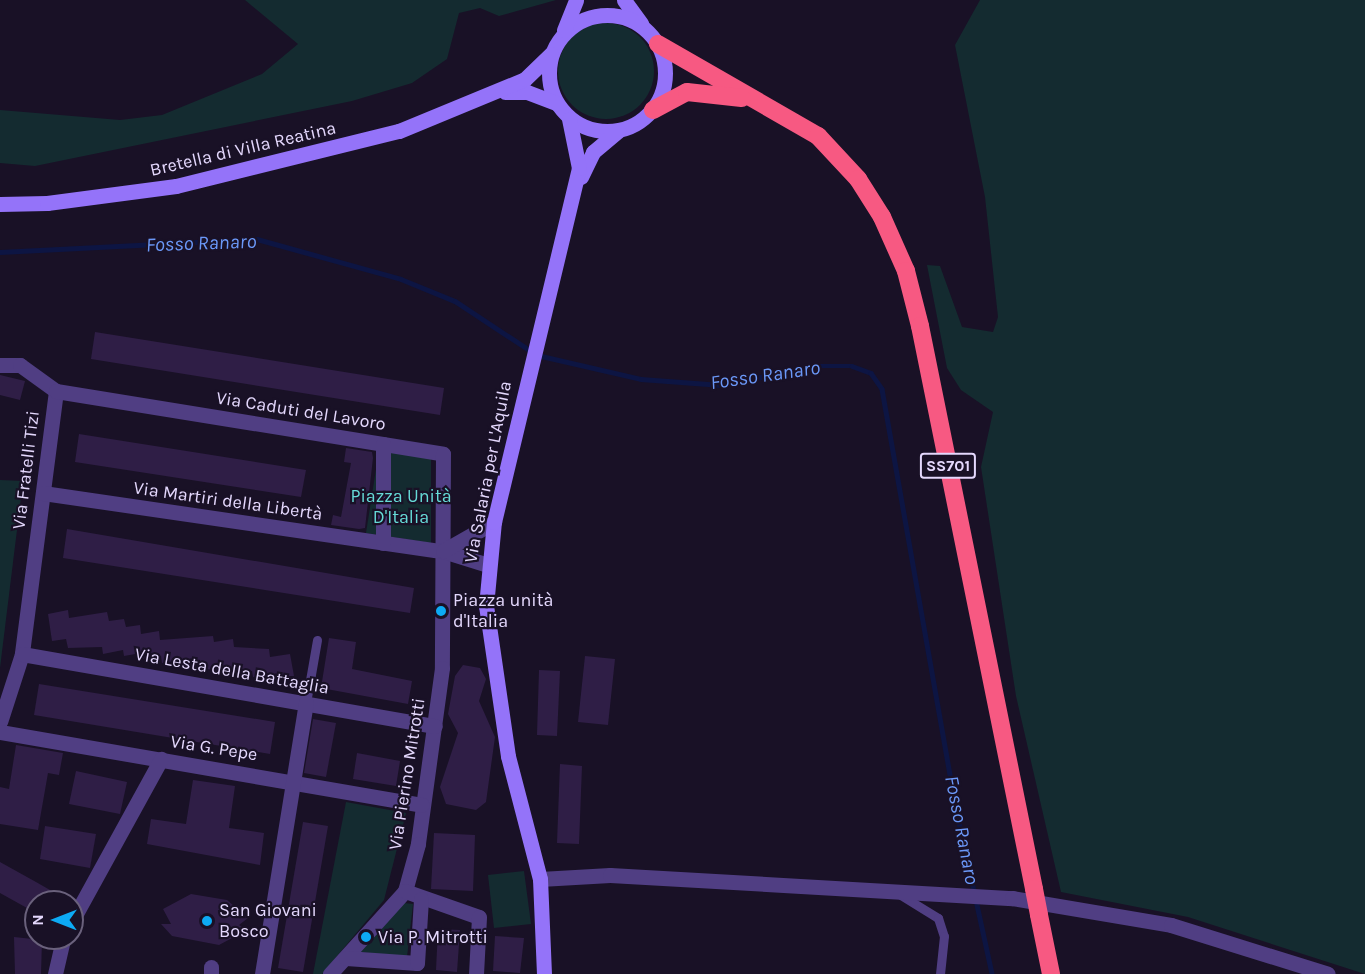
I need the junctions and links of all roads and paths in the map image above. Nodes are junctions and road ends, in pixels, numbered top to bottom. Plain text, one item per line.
1 (576, 0) edge
2 (624, 0) edge
3 (645, 28) junction
4 (561, 37) junction
5 (658, 44) junction
6 (552, 54) junction
7 (487, 95) junction
8 (556, 103) junction
9 (758, 103) junction
10 (652, 110) junction
11 (569, 119) junction
12 (618, 131) junction
13 (574, 194) junction
14 (0, 204) edge
15 (0, 365) edge
16 (56, 392) junction
17 (383, 444) junction
18 (43, 493) junction
19 (494, 522) junction
20 (383, 543) junction
21 (443, 551) junction
22 (488, 565) junction
23 (316, 640) dead end
24 (22, 654) junction
25 (306, 703) junction
26 (0, 722) edge
27 (435, 726) junction
28 (0, 732) edge
29 (161, 759) junction
30 (292, 780) junction
31 (422, 805) junction
32 (540, 879) junction
33 (405, 891) junction
34 (894, 891) junction
35 (84, 899) edge
36 (421, 899) junction
37 (60, 950) edge
38 (346, 958) junction
39 (55, 974) edge
40 (262, 974) edge
41 (330, 974) edge
42 (476, 974) edge
43 (544, 974) edge
44 (940, 974) edge
45 (1051, 974) edge
46 (1328, 974) edge

1 - 4 main road
2 - 3 main road
3 - 4 main road
3 - 5 main road
4 - 6 main road
5 - 9 highway, SS701
5 - 10 main road
6 - 7 main road, Bretella di Villa Reatina
6 - 8 main road
7 - 8 main road
7 - 14 main road, Bretella di Villa Reatina
8 - 11 main road
9 - 10 highway, SS701
9 - 45 highway, SS701, bridge
10 - 12 main road
11 - 12 main road
11 - 13 main road, Via Salaria per L'Aquila
12 - 13 main road, Via Salaria per L'Aquila
13 - 19 main road, Via Salaria per L'Aquila
15 - 16 street, Via Fratelli Tizi
16 - 17 street, Via Caduti del Lavoro
16 - 18 street, Via Fratelli Tizi
17 - 20 street
17 - 21 street, Via Caduti del Lavoro
18 - 20 street, Via Martiri della Libertà
18 - 24 street, Via Fratelli Tizi
19 - 21 street
19 - 22 main road, Via Salaria per L'Aquila
20 - 21 street, Via Martiri della Libertà
21 - 22 street
21 - 27 street, Via Pierino Mitrotti
22 - 32 main road, Via Salaria per L'Aquila
23 - 25 lane
24 - 25 street, Via Lesta della Battaglia
24 - 26 street, Via Fratelli Tizi
25 - 27 street, Via Lesta della Battaglia
25 - 30 street
27 - 31 street, Via Pierino Mitrotti
28 - 29 street, Via G. Pepe
29 - 30 street, Via G. Pepe
29 - 35 street
30 - 31 street, Via G. Pepe
30 - 40 street
31 - 33 street, Via Pierino Mitrotti
32 - 34 street
32 - 43 main road, Via Salaria per L'Aquila
33 - 36 street
33 - 38 street
34 - 44 lane
34 - 46 street
36 - 38 street
36 - 42 street
37 - 39 street
38 - 41 street

